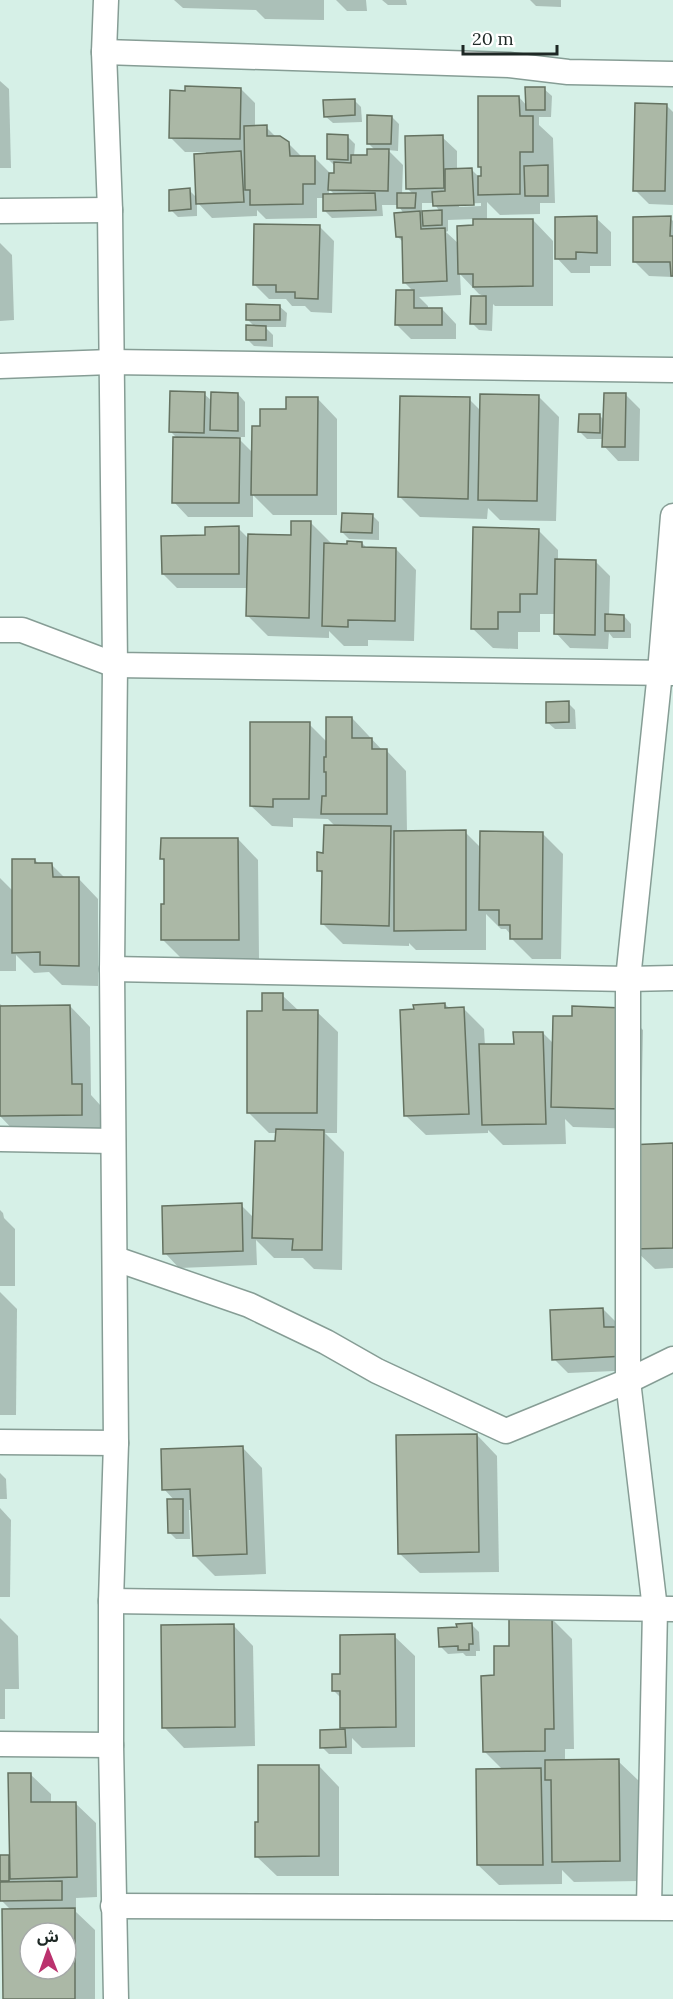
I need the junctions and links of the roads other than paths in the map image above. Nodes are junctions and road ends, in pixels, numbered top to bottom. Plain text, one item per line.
1 (106, 0) edge
2 (104, 52) junction
3 (673, 74) edge
4 (110, 210) junction
5 (0, 211) edge
6 (111, 362) junction
7 (0, 366) edge
8 (673, 370) edge
9 (673, 516) edge
10 (0, 630) edge
11 (116, 665) junction
12 (667, 673) edge
13 (112, 969) junction
14 (673, 978) edge
15 (628, 979) junction
16 (0, 1140) edge
17 (113, 1141) junction
18 (116, 1260) junction
19 (673, 1359) edge
20 (628, 1382) junction
21 (0, 1442) edge
22 (116, 1443) junction
23 (111, 1601) junction
24 (664, 1609) edge
25 (0, 1744) edge
26 (111, 1745) junction
27 (113, 1906) junction
28 (661, 1907) edge
29 (116, 1999) edge

1 - 2 street
2 - 3 street
2 - 4 street
4 - 5 street
4 - 6 street
6 - 7 street
6 - 8 street
6 - 11 street
9 - 12 street
10 - 11 street
11 - 12 street
11 - 13 street
12 - 15 street
13 - 15 street
13 - 17 street
14 - 15 street
15 - 20 street
16 - 17 street
17 - 18 street
18 - 20 street
18 - 22 street
19 - 20 street
20 - 24 street
21 - 22 street
22 - 23 street
23 - 24 street
23 - 26 street
24 - 28 street
25 - 26 street
26 - 27 street
27 - 28 street
27 - 29 street

